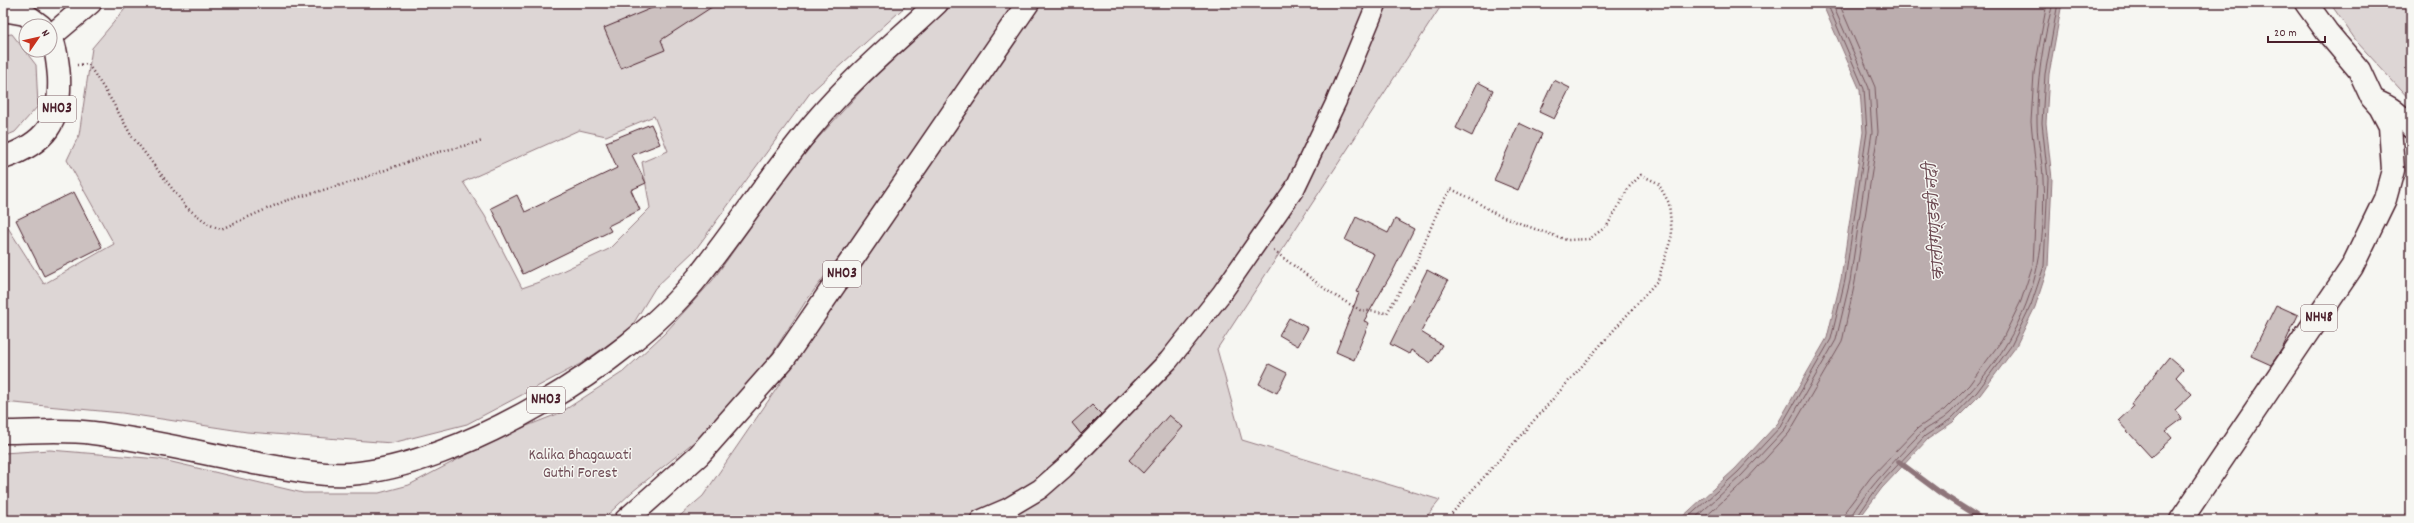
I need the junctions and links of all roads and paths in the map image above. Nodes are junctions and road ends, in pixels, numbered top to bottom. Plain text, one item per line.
1 (90, 3) edge
2 (937, 3) edge
3 (1028, 3) edge
4 (1377, 3) edge
5 (2306, 3) edge
6 (3, 10) edge
7 (30, 18) edge
8 (58, 25) edge
9 (55, 58) edge
10 (58, 66) junction
11 (2372, 98) junction
12 (2411, 129) edge
13 (483, 141) dead end
14 (3, 158) edge
15 (1260, 237) junction
16 (3, 432) edge
17 (626, 520) edge
18 (980, 520) edge
19 (1446, 520) edge
20 (2181, 520) edge

1 - 8 main road
2 - 16 main road, NH03
3 - 17 main road, NH03
4 - 15 street
5 - 11 main road, NH48
6 - 7 main road
9 - 10 main road, NH03
10 - 13 path
10 - 14 main road, NH03
11 - 12 street
11 - 20 main road, NH48
15 - 18 street
15 - 19 path

